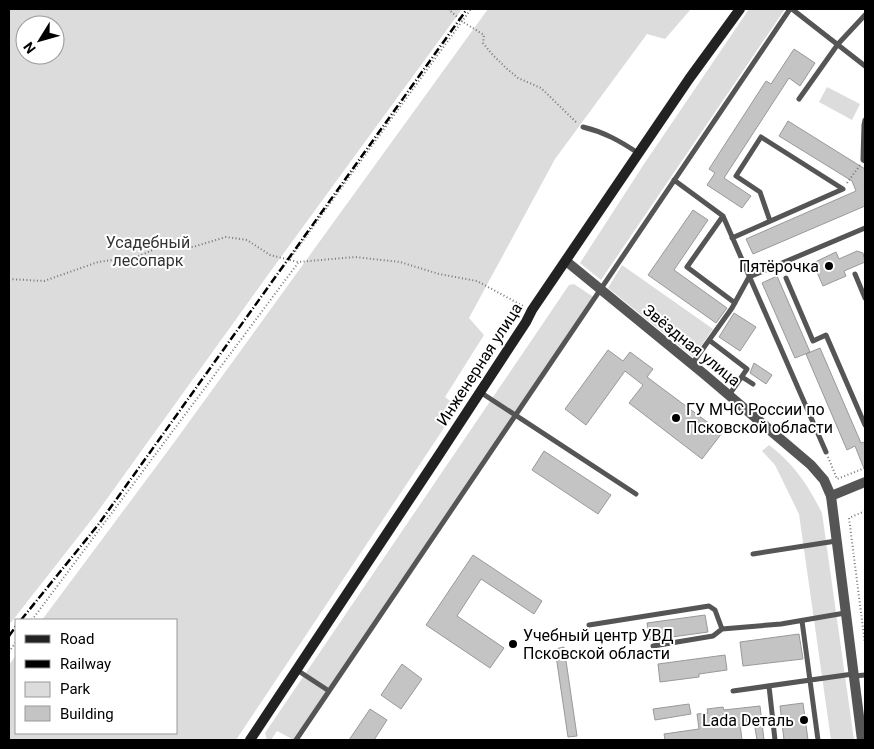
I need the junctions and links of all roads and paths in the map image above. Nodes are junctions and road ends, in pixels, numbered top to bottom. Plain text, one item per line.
1 (448, 9) edge
2 (471, 9) edge
3 (740, 9) edge
4 (791, 9) edge
5 (865, 15) edge
6 (462, 20) junction
7 (838, 44) junction
8 (865, 66) edge
9 (799, 99) dead end
10 (865, 120) edge
11 (583, 127) joint
12 (639, 153) junction
13 (864, 161) edge
14 (674, 180) junction
15 (842, 189) junction
16 (723, 216) junction
17 (770, 221) junction
18 (865, 228) edge
19 (732, 238) junction
20 (289, 260) junction
21 (566, 261) junction
22 (298, 262) junction
23 (855, 274) dead end
24 (749, 277) junction
25 (786, 278) dead end
26 (9, 279) edge
27 (600, 289) junction
28 (865, 298) edge
29 (735, 303) junction
30 (532, 310) junction
31 (709, 340) junction
32 (692, 364) junction
33 (742, 377) junction
34 (753, 384) dead end
35 (480, 392) junction
36 (729, 395) junction
37 (515, 416) junction
38 (865, 425) edge
39 (826, 452) joint
40 (865, 468) edge
41 (865, 482) edge
42 (636, 494) dead end
43 (832, 496) junction
44 (865, 511) edge
45 (837, 541) junction
46 (753, 554) dead end
47 (846, 613) junction
48 (33, 619) edge
49 (802, 621) junction
50 (589, 625) dead end
51 (722, 629) junction
52 (865, 644) edge
53 (653, 646) dead end
54 (297, 670) junction
55 (854, 675) junction
56 (865, 675) edge
57 (810, 680) junction
58 (769, 686) junction
59 (329, 691) junction
60 (733, 691) dead end
61 (253, 739) edge
62 (296, 740) edge
63 (774, 740) edge
64 (818, 740) edge
65 (862, 740) edge

1 - 6 path
2 - 6 path
3 - 12 main road, Инженерная улица
4 - 7 lane
4 - 14 lane
5 - 7 lane
6 - 11 path
6 - 20 path
7 - 8 lane
7 - 9 lane
10 - 13 lane
11 - 12 lane
12 - 21 main road, Инженерная улица
13 - 15 path
14 - 16 lane
14 - 27 lane
15 - 17 lane
15 - 17 lane
16 - 19 lane
16 - 29 lane
17 - 19 lane
18 - 24 lane
19 - 24 lane
20 - 22 path
20 - 26 path
21 - 27 street, Звёздная улица
21 - 30 main road, Инженерная улица
22 - 30 path
22 - 48 path
23 - 28 lane
24 - 29 lane
24 - 39 lane
25 - 38 lane
27 - 32 street, Звёздная улица
27 - 37 lane
29 - 31 lane
30 - 35 main road, Инженерная улица
31 - 32 lane
31 - 33 lane
32 - 36 street, Звёздная улица
33 - 34 lane
33 - 36 lane
35 - 37 lane
35 - 54 main road, Инженерная улица
36 - 43 street, Звёздная улица
37 - 42 lane
37 - 59 lane
39 - 40 path
41 - 43 street
43 - 45 street, Звёздная улица
44 - 52 path
45 - 46 lane
45 - 47 street, Звёздная улица
47 - 49 lane
47 - 55 street, Звёздная улица
49 - 51 lane
49 - 57 lane
50 - 51 lane
51 - 53 lane
54 - 59 lane
54 - 61 main road, Инженерная улица
55 - 56 lane
55 - 57 lane
55 - 65 street, Звёздная улица
57 - 58 lane
57 - 64 lane
58 - 60 lane
58 - 63 lane
59 - 62 lane

